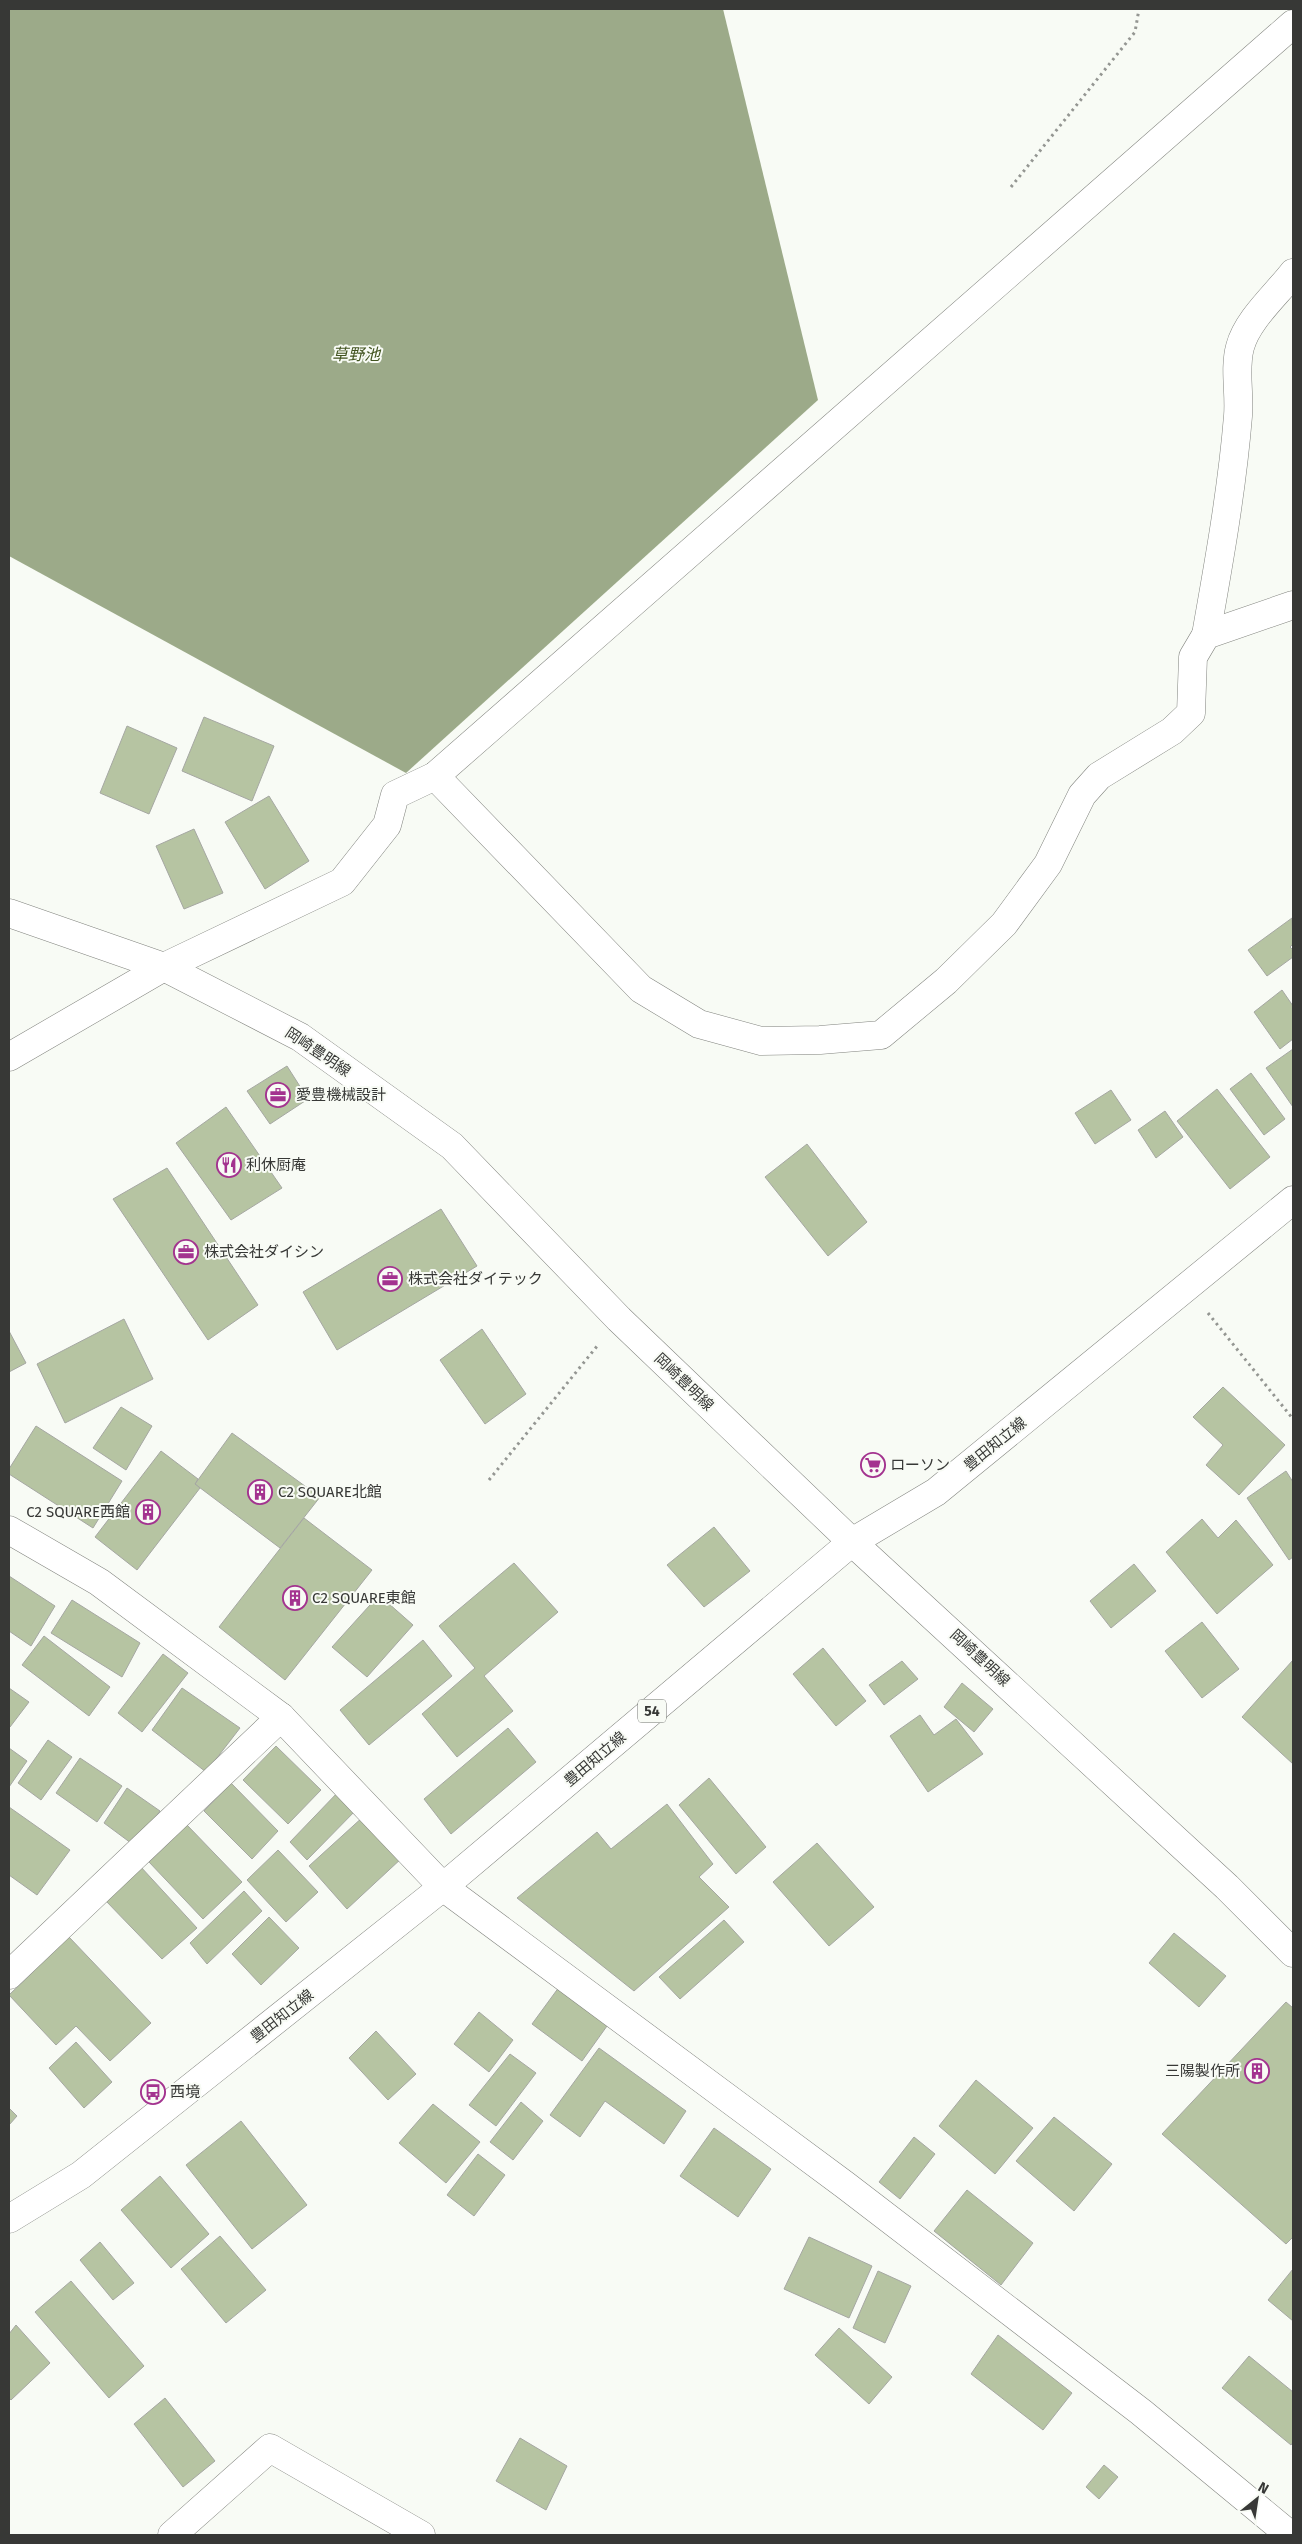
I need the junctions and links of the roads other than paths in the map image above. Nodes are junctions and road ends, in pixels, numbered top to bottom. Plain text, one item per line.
1 (1289, 19) edge
2 (1293, 273) edge
3 (1293, 605) edge
4 (1206, 635) junction
5 (435, 776) junction
6 (9, 913) edge
7 (164, 967) junction
8 (9, 1056) edge
9 (1293, 1200) edge
10 (9, 1530) edge
11 (852, 1542) junction
12 (281, 1717) junction
13 (444, 1887) junction
14 (1293, 1953) edge
15 (9, 1975) edge
16 (9, 2219) edge
17 (172, 2535) edge
18 (421, 2535) edge
19 (1290, 2535) edge

1 - 5 street
2 - 4 street
3 - 4 street
4 - 5 street
5 - 7 street
6 - 7 street, 岡崎豊明線
7 - 8 street
7 - 11 street, 岡崎豊明線
9 - 11 street, 豊田知立線 / 54
10 - 12 street
11 - 13 street, 豊田知立線 / 54
11 - 14 street, 岡崎豊明線
12 - 13 street
12 - 15 street
13 - 16 street, 豊田知立線 / 54
13 - 19 street
17 - 18 street

